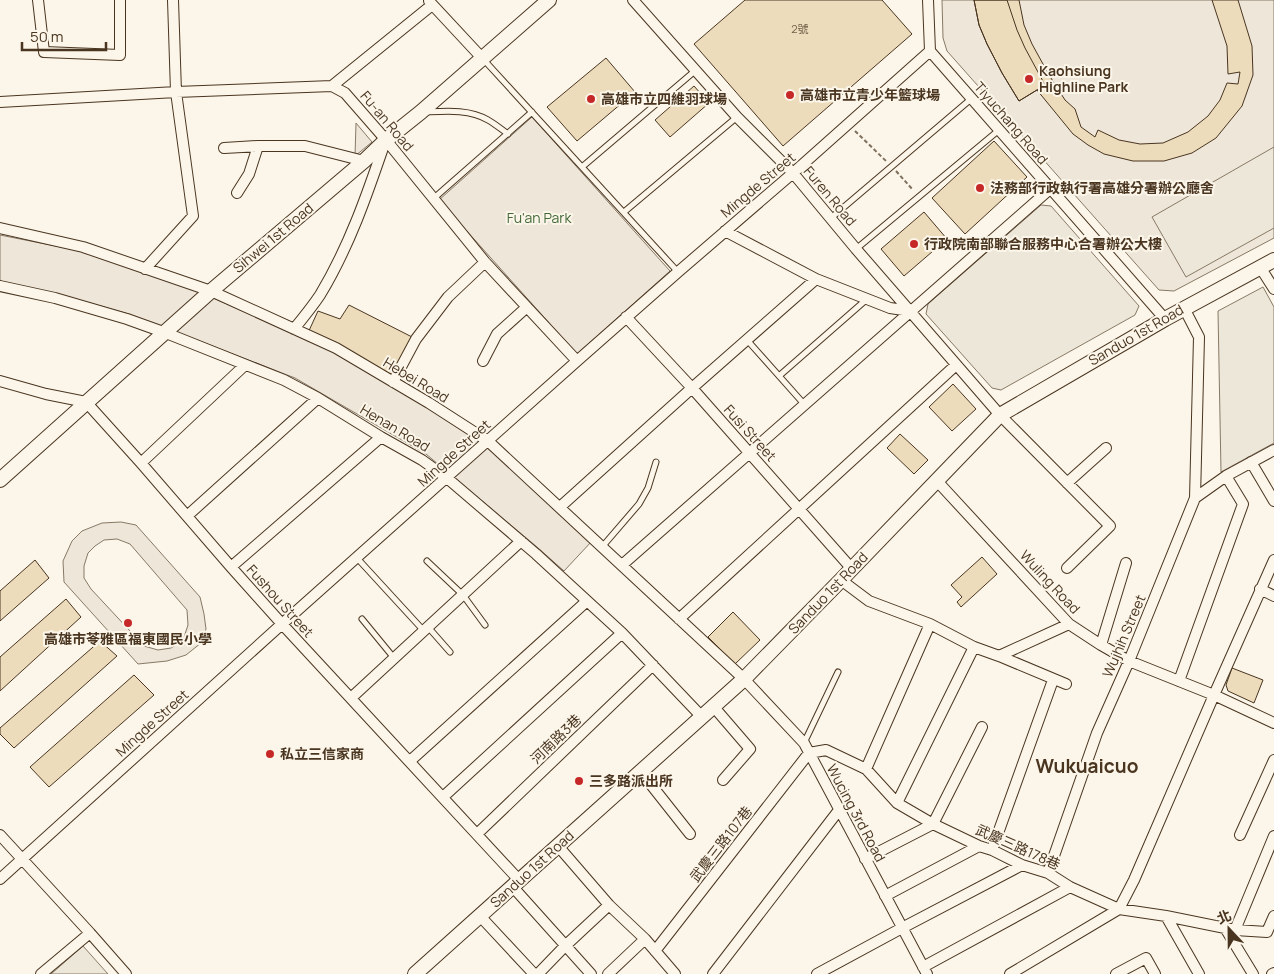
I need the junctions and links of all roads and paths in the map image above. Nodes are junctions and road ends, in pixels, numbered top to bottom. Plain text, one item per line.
1 (38, 0) edge
2 (120, 0) edge
3 (173, 0) edge
4 (549, 0) edge
5 (633, 0) edge
6 (928, 0) edge
7 (430, 3) edge
8 (930, 51) junction
9 (482, 58) junction
10 (696, 70) junction
11 (332, 86) junction
12 (176, 92) junction
13 (971, 99) junction
14 (0, 102) edge
15 (421, 112) junction
16 (532, 112) junction
17 (737, 117) junction
18 (848, 124) junction
19 (998, 130) junction
20 (508, 134) junction
21 (386, 140) junction
22 (258, 146) junction
23 (224, 148) dead end
24 (364, 161) junction
25 (892, 166) junction
26 (582, 167) junction
27 (793, 174) junction
28 (1050, 189) junction
29 (237, 194) dead end
30 (919, 196) junction
31 (433, 199) junction
32 (624, 212) junction
33 (831, 219) junction
34 (0, 228) edge
35 (725, 231) junction
36 (856, 249) junction
37 (1274, 260) edge
38 (485, 262) junction
39 (1260, 267) junction
40 (145, 268) junction
41 (678, 272) junction
42 (816, 278) junction
43 (0, 286) edge
44 (1274, 289) edge
45 (211, 291) junction
46 (868, 299) junction
47 (527, 307) junction
48 (1184, 308) junction
49 (910, 311) junction
50 (626, 317) junction
51 (1165, 318) junction
52 (294, 329) junction
53 (166, 333) junction
54 (747, 340) junction
55 (483, 361) dead end
56 (577, 361) junction
57 (245, 365) junction
58 (956, 365) junction
59 (779, 376) junction
60 (5, 382) edge
61 (393, 382) junction
62 (692, 388) junction
63 (0, 392) edge
64 (318, 398) junction
65 (86, 402) junction
66 (804, 404) junction
67 (1000, 415) junction
68 (381, 437) junction
69 (488, 441) junction
70 (1106, 448) dead end
71 (1274, 450) edge
72 (749, 452) junction
73 (656, 462) dead end
74 (1251, 462) junction
75 (142, 463) junction
76 (1226, 476) junction
77 (447, 478) junction
78 (0, 480) edge
79 (937, 480) junction
80 (1067, 483) junction
81 (1195, 498) junction
82 (1274, 500) edge
83 (560, 507) junction
84 (800, 510) junction
85 (187, 516) junction
86 (521, 541) junction
87 (602, 547) junction
88 (357, 558) junction
89 (427, 560) dead end
90 (1274, 560) edge
91 (1126, 563) dead end
92 (622, 565) junction
93 (231, 567) junction
94 (1067, 568) dead end
95 (852, 569) junction
96 (841, 580) junction
97 (1260, 589) junction
98 (463, 595) junction
99 (1274, 596) edge
100 (587, 600) junction
101 (362, 619) dead end
102 (680, 619) junction
103 (282, 624) junction
104 (930, 624) junction
105 (1069, 624) junction
106 (485, 625) dead end
107 (426, 629) junction
108 (622, 633) junction
109 (1101, 645) junction
110 (974, 647) junction
111 (450, 652) dead end
112 (999, 656) junction
113 (394, 658) junction
114 (1129, 661) junction
115 (654, 665) junction
116 (838, 672) dead end
117 (744, 679) junction
118 (1053, 680) junction
119 (1179, 681) junction
120 (1066, 684) dead end
121 (1214, 695) junction
122 (351, 698) junction
123 (713, 706) junction
124 (702, 717) junction
125 (1274, 723) edge
126 (982, 727) dead end
127 (804, 743) junction
128 (809, 753) junction
129 (1274, 760) edge
130 (410, 761) junction
131 (866, 769) junction
132 (640, 772) junction
133 (723, 780) dead end
134 (443, 797) junction
135 (897, 803) junction
136 (839, 810) junction
137 (933, 824) junction
138 (477, 834) junction
139 (690, 834) dead end
140 (0, 835) edge
141 (1240, 836) dead end
142 (1273, 839) edge
143 (558, 846) junction
144 (979, 846) junction
145 (992, 850) junction
146 (22, 859) junction
147 (865, 859) junction
148 (1022, 865) junction
149 (1048, 873) junction
150 (0, 880) edge
151 (516, 883) junction
152 (1070, 887) junction
153 (885, 896) junction
154 (609, 905) junction
155 (1119, 908) junction
156 (480, 916) junction
157 (1166, 916) junction
158 (1274, 916) edge
159 (902, 928) junction
160 (1225, 928) junction
161 (1235, 930) junction
162 (90, 933) junction
163 (645, 939) junction
164 (565, 946) junction
165 (655, 951) junction
166 (925, 971) edge
167 (41, 974) edge
168 (126, 974) edge
169 (415, 974) edge
170 (536, 974) edge
171 (591, 974) edge
172 (608, 974) edge
173 (675, 974) edge
174 (713, 974) edge
175 (817, 974) edge
176 (1010, 974) edge
177 (1116, 974) edge
178 (1155, 974) edge
179 (1199, 974) edge
180 (1253, 974) edge

1 - 2 street
3 - 12 street
4 - 9 street, Sihwei 1st Road
5 - 10 street, Furen Road
6 - 8 street
7 - 9 street
7 - 11 street
8 - 13 street, Tiyuchang Road
8 - 18 street, Mingde Street
9 - 15 street, Sihwei 1st Road
9 - 16 lane
10 - 17 street, Furen Road
10 - 26 lane
11 - 12 street
11 - 21 street, Fu-an Road
12 - 14 street
12 - 40 street
13 - 19 street, Tiyuchang Road
13 - 25 lane
15 - 20 lane
15 - 21 street, Sihwei 1st Road
16 - 20 lane
16 - 26 lane
17 - 27 street, Furen Road
17 - 32 lane
18 - 25 path
18 - 27 street, Mingde Street
19 - 28 street, Tiyuchang Road
19 - 30 lane
20 - 31 lane
21 - 24 street, Sihwei 1st Road
21 - 31 street, Fu-an Road
21 - 52 street
22 - 23 street
22 - 24 street
22 - 29 street
24 - 45 street, Sihwei 1st Road
25 - 30 path
25 - 33 lane
26 - 32 lane
27 - 33 street, Furen Road
27 - 35 street, Mingde Street
28 - 49 street
28 - 51 street, Tiyuchang Road
30 - 36 lane
31 - 38 street, Fu-an Road
32 - 41 lane
33 - 36 street, Furen Road
34 - 40 street, Hebei Road
35 - 41 street, Mingde Street
35 - 42 street
36 - 49 street, Furen Road
37 - 39 street, Sanduo 1st Road
38 - 47 street, Fu-an Road
38 - 61 street
39 - 44 street
39 - 48 street, Sanduo 1st Road
40 - 45 street, Hebei Road
41 - 50 street, Mingde Street
42 - 46 street
42 - 54 street
43 - 53 street, Henan Road
45 - 52 street, Hebei Road
45 - 53 street, Sihwei 1st Road
46 - 49 street
46 - 59 lane
47 - 55 street
47 - 56 street, Fu-an Road
48 - 51 street, Sanduo 1st Road
48 - 81 street
49 - 58 street, Furen Road
49 - 66 street
50 - 56 street, Mingde Street
50 - 62 street, Fusi Street
51 - 67 street, Sanduo 1st Road
52 - 61 street, Hebei Road
53 - 57 street, Henan Road
53 - 65 street, Sihwei 1st Road
54 - 59 lane
54 - 62 street
56 - 69 street, Mingde Street
57 - 64 street, Henan Road
57 - 75 street
58 - 67 street, Furen Road
58 - 84 street
59 - 66 lane
60 - 63 street
60 - 65 street
61 - 69 street, Hebei Road
62 - 72 street, Fusi Street
62 - 83 street
64 - 68 street, Henan Road
64 - 85 street
65 - 75 street, Fushou Street
65 - 78 street, Sihwei 1st Road
66 - 72 street
67 - 79 street, Sanduo 1st Road
67 - 80 street, Furen Road
68 - 77 street, Henan Road
68 - 93 street
69 - 77 street, Mingde Street
69 - 83 street, Hebei Road
70 - 80 street
71 - 74 street
72 - 84 street, Fusi Street
72 - 92 street
73 - 87 lane
74 - 76 street
74 - 82 street
75 - 85 street, Fushou Street
76 - 81 street
76 - 119 street
77 - 86 street, Henan Road
77 - 88 street, Mingde Street
79 - 95 street, Sanduo 1st Road
79 - 105 street, Wuling Road
80 - 94 street, Furen Road
81 - 114 street, Wujhih Street
83 - 87 street, Hebei Road
84 - 95 street, Fusi Street
84 - 102 street
85 - 93 street, Fushou Street
86 - 98 street
86 - 100 street, Henan Road
87 - 92 street, Hebei Road
88 - 103 street, Mingde Street
88 - 107 lane
89 - 98 lane
90 - 97 street
91 - 109 street
92 - 102 street, Hebei Road
93 - 103 street, Fushou Street
95 - 96 street, Sanduo 1st Road
96 - 104 street
96 - 117 street, Sanduo 1st Road
97 - 99 street
97 - 121 street
98 - 106 lane
98 - 107 street
100 - 108 street, Henan Road
100 - 130 street
101 - 113 lane
102 - 117 street, Hebei Road
103 - 122 street, Fushou Street
103 - 146 street, Mingde Street
104 - 110 street
104 - 131 street
105 - 109 street, Wuling Road
105 - 112 street
107 - 111 lane
107 - 113 street
108 - 115 street, Henan Road
108 - 134 street
109 - 114 street, Wuling Road
110 - 112 street
110 - 135 street
112 - 118 street
113 - 122 street
114 - 119 street, Wuling Road
114 - 149 street, Wujhih Street
115 - 124 street, Henan Road
115 - 138 street, 河南路3巷
116 - 127 lane
117 - 123 street, Sanduo 1st Road
117 - 127 street, Wucing 3rd Road
118 - 120 street
118 - 145 street
119 - 121 street, Wuling Road
121 - 125 street, Wuling Road
121 - 155 street
122 - 130 street, Fushou Street
123 - 124 street, Sanduo 1st Road
123 - 133 street
124 - 132 street, Sanduo 1st Road
126 - 137 street
127 - 128 street, Wucing 3rd Road
128 - 131 street, 武慶三路178巷
128 - 136 street, Wucing 3rd Road
128 - 165 street, 武慶三路107巷
129 - 141 street
130 - 134 street, Fushou Street
131 - 135 street, 武慶三路178巷
132 - 139 street
132 - 143 street, Sanduo 1st Road
134 - 138 street, Fushou Street
135 - 137 street, 武慶三路178巷
136 - 147 street, Wucing 3rd Road
136 - 174 street
137 - 144 street, 武慶三路178巷
137 - 147 street
138 - 151 street, Fushou Street
140 - 146 street
142 - 161 street
143 - 151 street, Sanduo 1st Road
143 - 154 street
144 - 145 street, 武慶三路178巷
144 - 153 street
145 - 148 street, 武慶三路178巷
146 - 150 street, Mingde Street
146 - 162 street
147 - 153 street, Wucing 3rd Road
148 - 149 street, 武慶三路178巷
148 - 159 street
149 - 152 street, 武慶三路178巷
151 - 156 street, Sanduo 1st Road
151 - 164 street, Fushou Street
152 - 155 street, 武慶三路178巷
152 - 166 street
153 - 159 street, Wucing 3rd Road
154 - 163 street
154 - 164 street
155 - 157 street, 武慶三路178巷
155 - 176 street
156 - 169 street, Sanduo 1st Road
156 - 170 street
157 - 160 street, 武慶三路178巷
157 - 179 street
158 - 161 street, 武慶三路178巷
159 - 166 street, Wucing 3rd Road
159 - 175 street
160 - 161 street, 武慶三路178巷
160 - 180 street
162 - 167 street
162 - 168 street
163 - 165 street
163 - 172 street
164 - 170 street
164 - 171 street, Fushou Street
165 - 173 street
177 - 178 street

